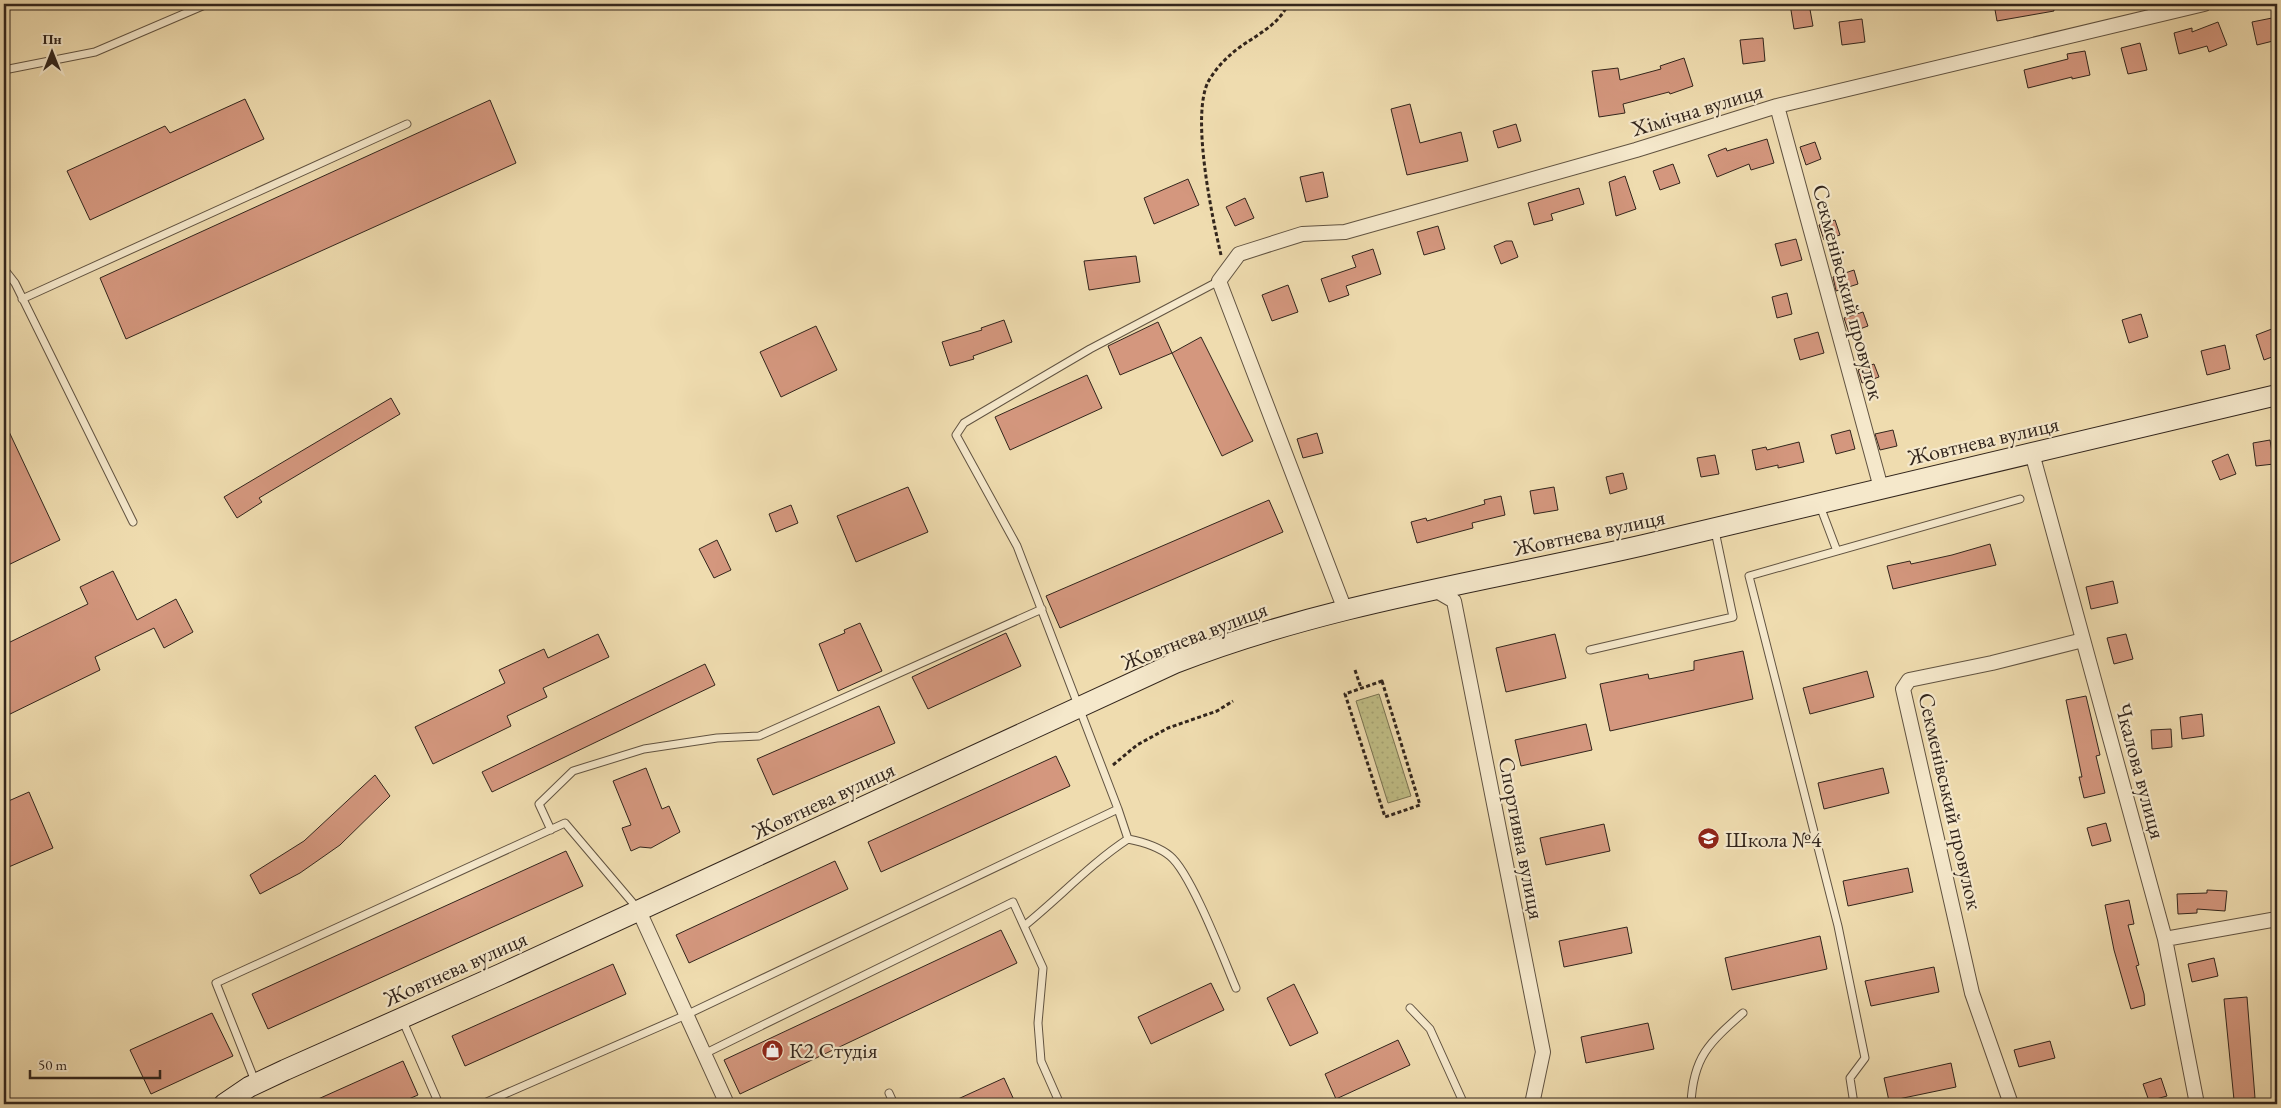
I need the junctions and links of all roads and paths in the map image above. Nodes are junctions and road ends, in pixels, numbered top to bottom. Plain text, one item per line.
1 (207, 4) edge
2 (1288, 4) edge
3 (2204, 4) edge
4 (4, 70) edge
5 (1777, 106) junction
6 (407, 124) dead end
7 (4, 269) edge
8 (1222, 277) junction
9 (22, 299) junction
10 (2277, 395) edge
11 (2032, 452) junction
12 (1881, 488) junction
13 (2020, 499) dead end
14 (1818, 503) junction
15 (134, 522) dead end
16 (1714, 528) junction
17 (1837, 551) junction
18 (1435, 590) junction
19 (1042, 609) junction
20 (1345, 610) junction
21 (2083, 640) junction
22 (1590, 650) dead end
23 (1355, 670) dead end
24 (1361, 688) junction
25 (1232, 701) dead end
26 (1079, 708) junction
27 (1104, 772) junction
28 (1118, 809) junction
29 (550, 830) junction
30 (1128, 839) junction
31 (639, 911) junction
32 (2277, 919) edge
33 (1024, 926) junction
34 (2165, 939) junction
35 (1236, 988) dead end
36 (1410, 1008) dead end
37 (1743, 1013) dead end
38 (686, 1015) junction
39 (402, 1018) junction
40 (704, 1054) junction
41 (256, 1084) junction
42 (889, 1093) dead end
43 (224, 1104) edge
44 (439, 1104) edge
45 (482, 1104) edge
46 (727, 1104) edge
47 (894, 1104) edge
48 (1060, 1104) edge
49 (1464, 1104) edge
50 (1532, 1104) edge
51 (1691, 1104) edge
52 (1854, 1104) edge
53 (2011, 1104) edge
54 (2196, 1104) edge

1 - 4 lane
2 - 8 path
3 - 5 street, Хімічна вулиця
5 - 8 street, Хімічна вулиця
5 - 12 street, Секменівський провулок
6 - 9 lane
7 - 9 lane
8 - 19 lane
8 - 20 street
9 - 15 lane
10 - 11 main road, Жовтнева вулиця
11 - 12 main road, Жовтнева вулиця
11 - 21 street, Чкалова вулиця
12 - 14 main road, Жовтнева вулиця
13 - 17 lane
14 - 16 main road, Жовтнева вулиця
14 - 17 lane
16 - 18 main road, Жовтнева вулиця
16 - 22 lane
17 - 52 lane
18 - 20 main road, Жовтнева вулиця
18 - 50 street, Спортивна вулиця
19 - 26 lane
19 - 29 lane
20 - 26 main road, Жовтнева вулиця
21 - 34 street, Чкалова вулиця
21 - 53 street, Секменівський провулок
23 - 24 path
24 - 24 path
25 - 27 path
26 - 27 lane
26 - 31 main road, Жовтнева вулиця
27 - 28 lane
28 - 30 lane
28 - 38 lane
29 - 31 lane
29 - 41 lane
30 - 33 lane
30 - 35 lane
31 - 38 street
31 - 39 main road, Жовтнева вулиця
32 - 34 street
33 - 40 lane
33 - 48 lane
34 - 54 street, Чкалова вулиця
36 - 49 lane
37 - 51 lane
38 - 40 street
38 - 45 lane
39 - 41 main road, Жовтнева вулиця
39 - 44 lane
40 - 46 street
41 - 43 main road, Жовтнева вулиця
42 - 47 lane

